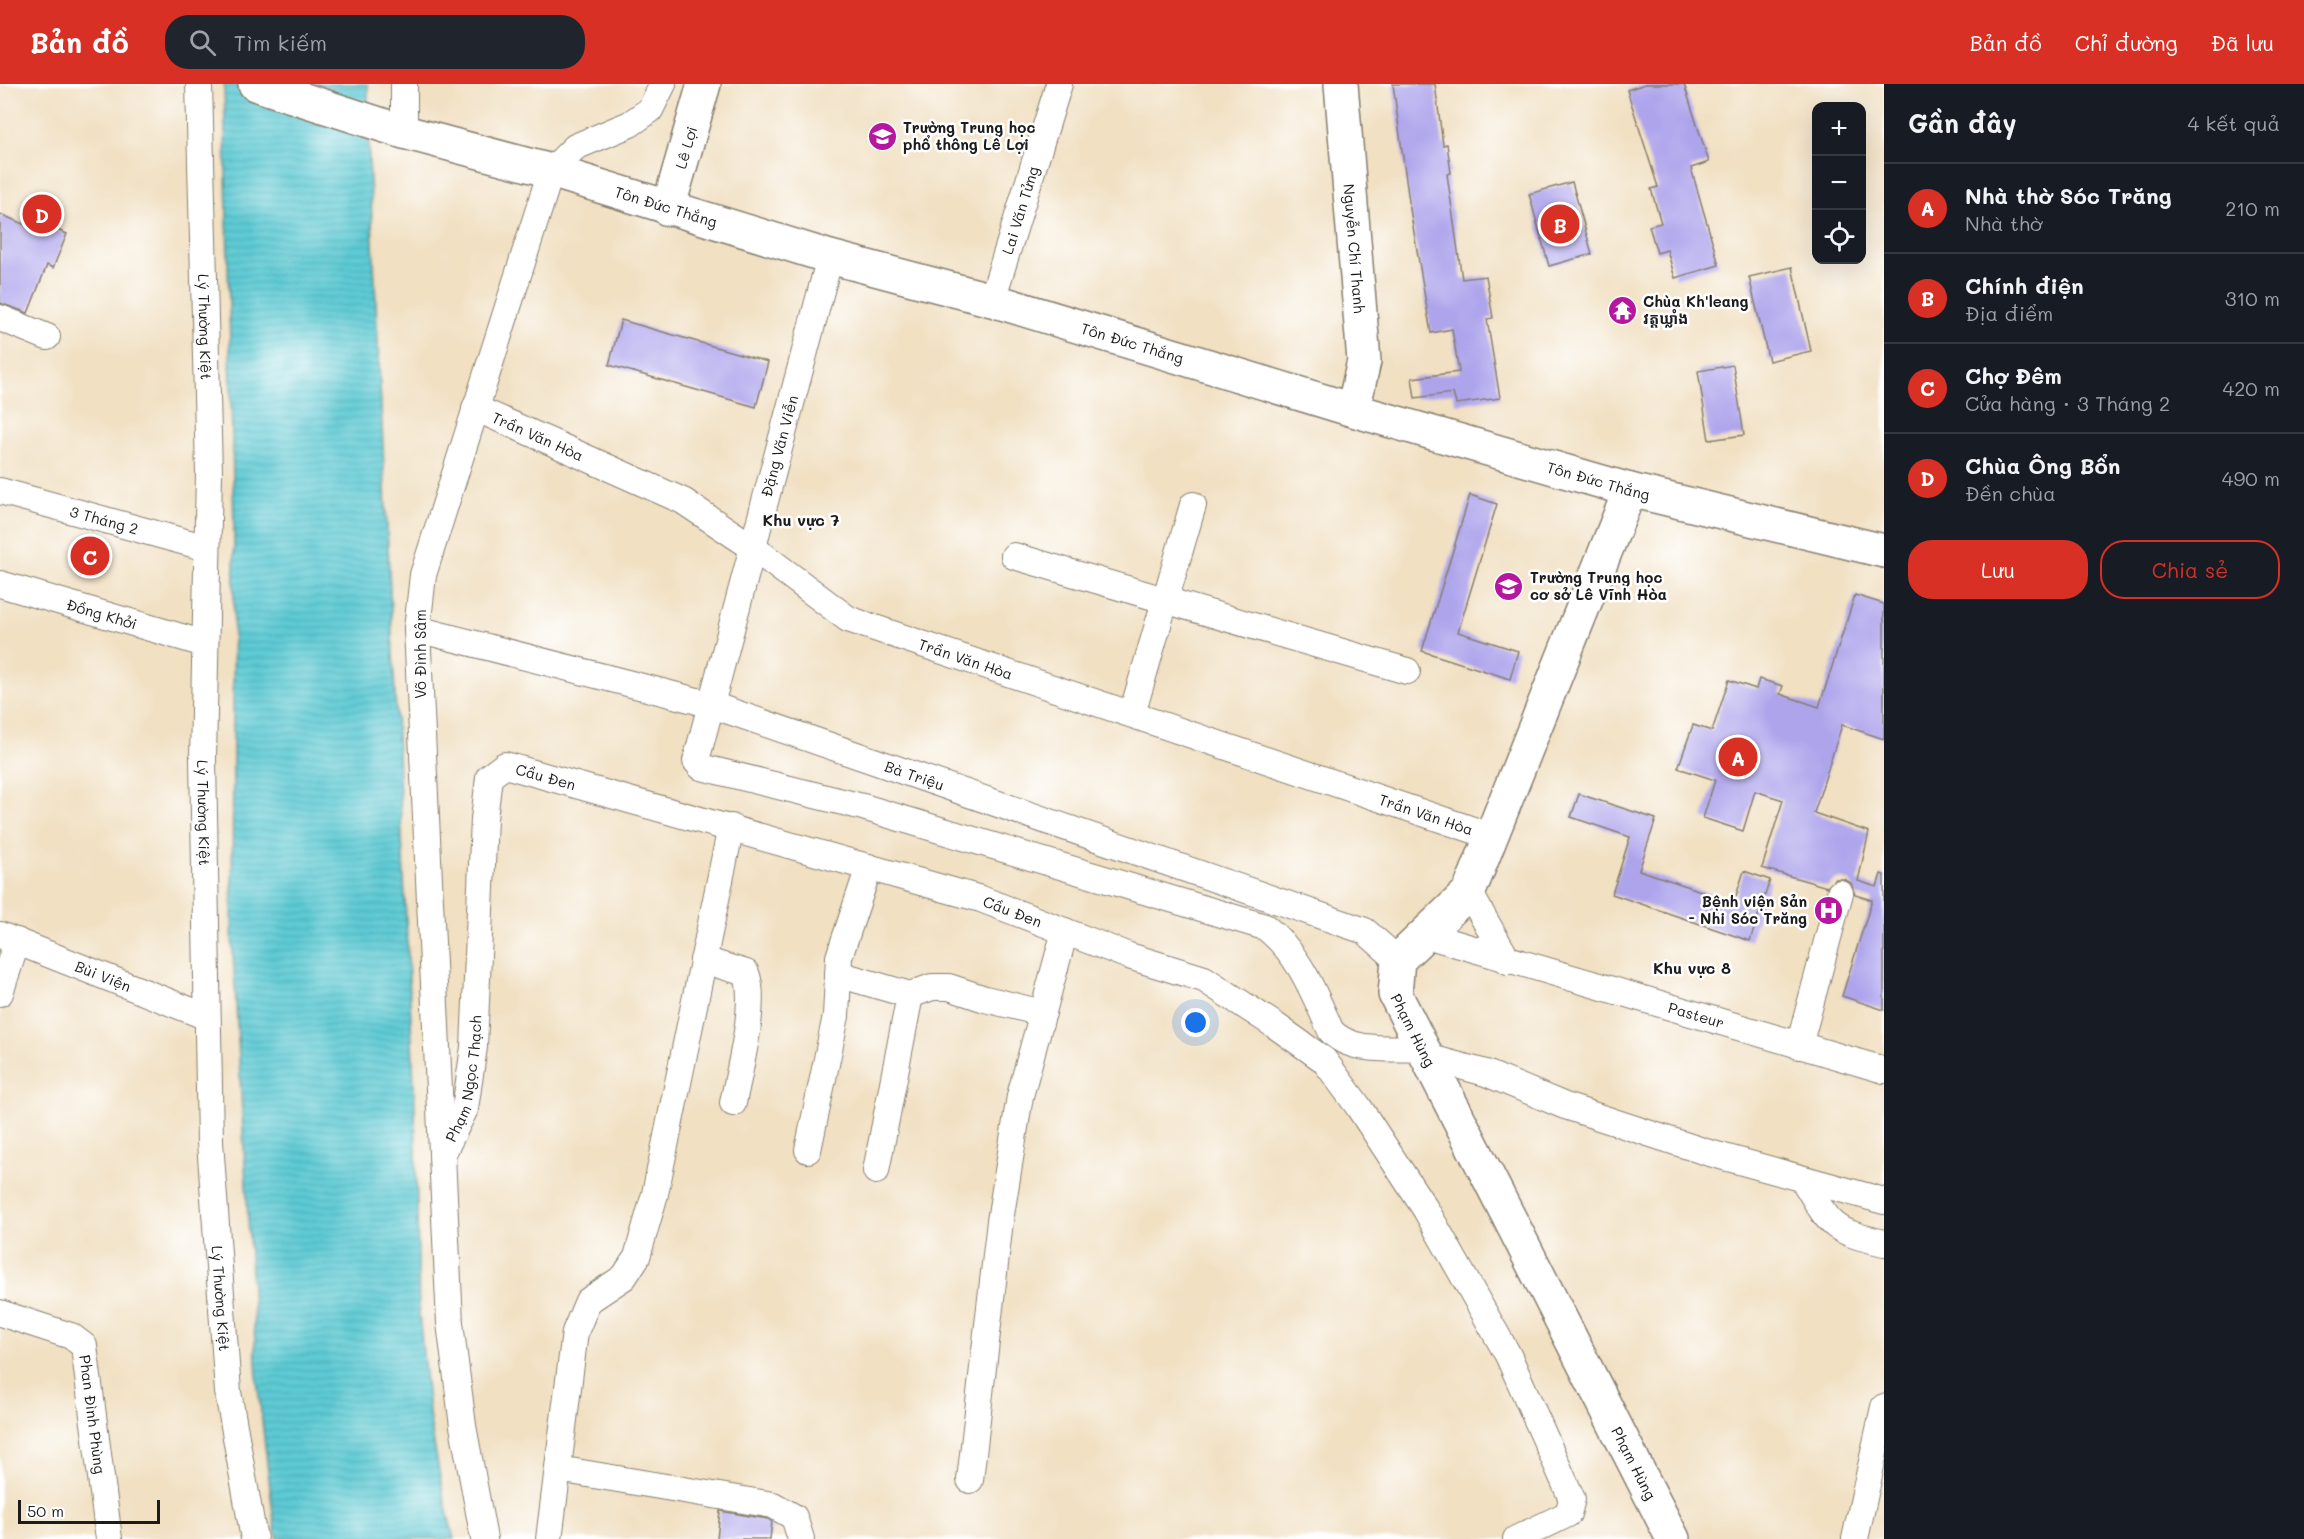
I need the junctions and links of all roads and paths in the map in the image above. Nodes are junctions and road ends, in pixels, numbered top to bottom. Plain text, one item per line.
1 (199, 84) edge
2 (255, 84) edge
3 (404, 84) edge
4 (663, 84) edge
5 (704, 84) edge
6 (1059, 84) edge
7 (1341, 84) edge
8 (394, 129) junction
9 (550, 171) junction
10 (668, 209) junction
11 (830, 257) junction
12 (992, 300) junction
13 (0, 318) edge
14 (47, 338) dead end
15 (475, 408) junction
16 (1353, 410) junction
17 (1630, 490) junction
18 (0, 491) edge
19 (1193, 505) dead end
20 (752, 547) junction
21 (207, 548) junction
22 (1884, 551) edge
23 (1014, 556) dead end
24 (0, 584) edge
25 (1165, 599) junction
26 (417, 628) junction
27 (205, 644) junction
28 (1407, 671) dead end
29 (709, 704) junction
30 (1132, 714) junction
31 (505, 765) joint
32 (731, 827) junction
33 (1491, 836) junction
34 (869, 867) junction
35 (1469, 892) junction
36 (1840, 893) dead end
37 (1065, 931) junction
38 (1423, 934) junction
39 (9, 938) edge
40 (703, 960) junction
41 (1398, 960) junction
42 (1508, 961) junction
43 (838, 974) junction
44 (0, 993) edge
45 (910, 995) junction
46 (1043, 1013) junction
47 (207, 1017) junction
48 (1799, 1046) junction
49 (1425, 1053) junction
50 (1884, 1070) edge
51 (733, 1103) dead end
52 (808, 1150) dead end
53 (442, 1155) junction
54 (876, 1171) dead end
55 (1803, 1179) junction
56 (1884, 1201) edge
57 (1884, 1243) edge
58 (0, 1313) edge
59 (1884, 1407) edge
60 (558, 1469) junction
61 (970, 1480) dead end
62 (109, 1539) edge
63 (254, 1539) edge
64 (484, 1539) edge
65 (549, 1539) edge
66 (801, 1539) edge
67 (1516, 1539) edge
68 (1673, 1539) edge
69 (1855, 1539) edge

1 - 21 street, Lý Thường Kiệt
2 - 8 main road, Tôn Đức Thắng
3 - 8 street
4 - 9 street
5 - 10 main road, Lê Lợi
6 - 12 street, Lai Văn Tửng
7 - 16 main road, Nguyễn Chí Thanh
8 - 9 main road, Tôn Đức Thắng
9 - 10 main road, Tôn Đức Thắng
9 - 15 street, Võ Đình Sâm
10 - 11 main road, Tôn Đức Thắng
11 - 12 main road, Tôn Đức Thắng
11 - 20 street, Đặng Văn Viễn
12 - 16 main road, Tôn Đức Thắng
13 - 14 street
15 - 20 street, Trần Văn Hòa
15 - 26 street, Võ Đình Sâm
16 - 17 main road, Tôn Đức Thắng
17 - 22 main road, Tôn Đức Thắng
17 - 33 main road
18 - 21 street, 3 Tháng 2
19 - 25 street
20 - 29 street, Đặng Văn Viễn
20 - 30 street, Trần Văn Hòa
21 - 27 street, Lý Thường Kiệt
23 - 25 street
24 - 27 street, Đồng Khởi
25 - 28 street
25 - 30 street
26 - 29 street, Bà Triệu
26 - 53 street, Võ Đình Sâm
27 - 47 street, Lý Thường Kiệt
29 - 41 street, Bà Triệu
29 - 49 street, Đặng Văn Viễn
30 - 33 street, Trần Văn Hòa
31 - 32 street, Cầu Đen
31 - 53 street, Phạm Ngọc Thạch
32 - 34 street, Cầu Đen
32 - 40 street
33 - 35 main road
34 - 37 street, Cầu Đen
34 - 43 street
35 - 38 main road
35 - 42 street
36 - 48 street
37 - 46 street
37 - 67 street, Cầu Đen
38 - 41 main road
38 - 42 street, Pasteur
39 - 44 street
39 - 47 street, Bùi Viện
40 - 51 street
40 - 60 street
41 - 49 main road, Phạm Hùng
42 - 48 street, Pasteur
43 - 45 street
43 - 52 street
45 - 46 street
45 - 54 street
46 - 61 street
47 - 63 street, Lý Thường Kiệt
48 - 50 street, Pasteur
49 - 55 street
49 - 68 main road, Phạm Hùng
53 - 64 street, Phạm Ngọc Thạch
55 - 56 street
55 - 57 street
58 - 62 street, Phan Đình Phùng
59 - 69 street
60 - 65 street
60 - 66 street

